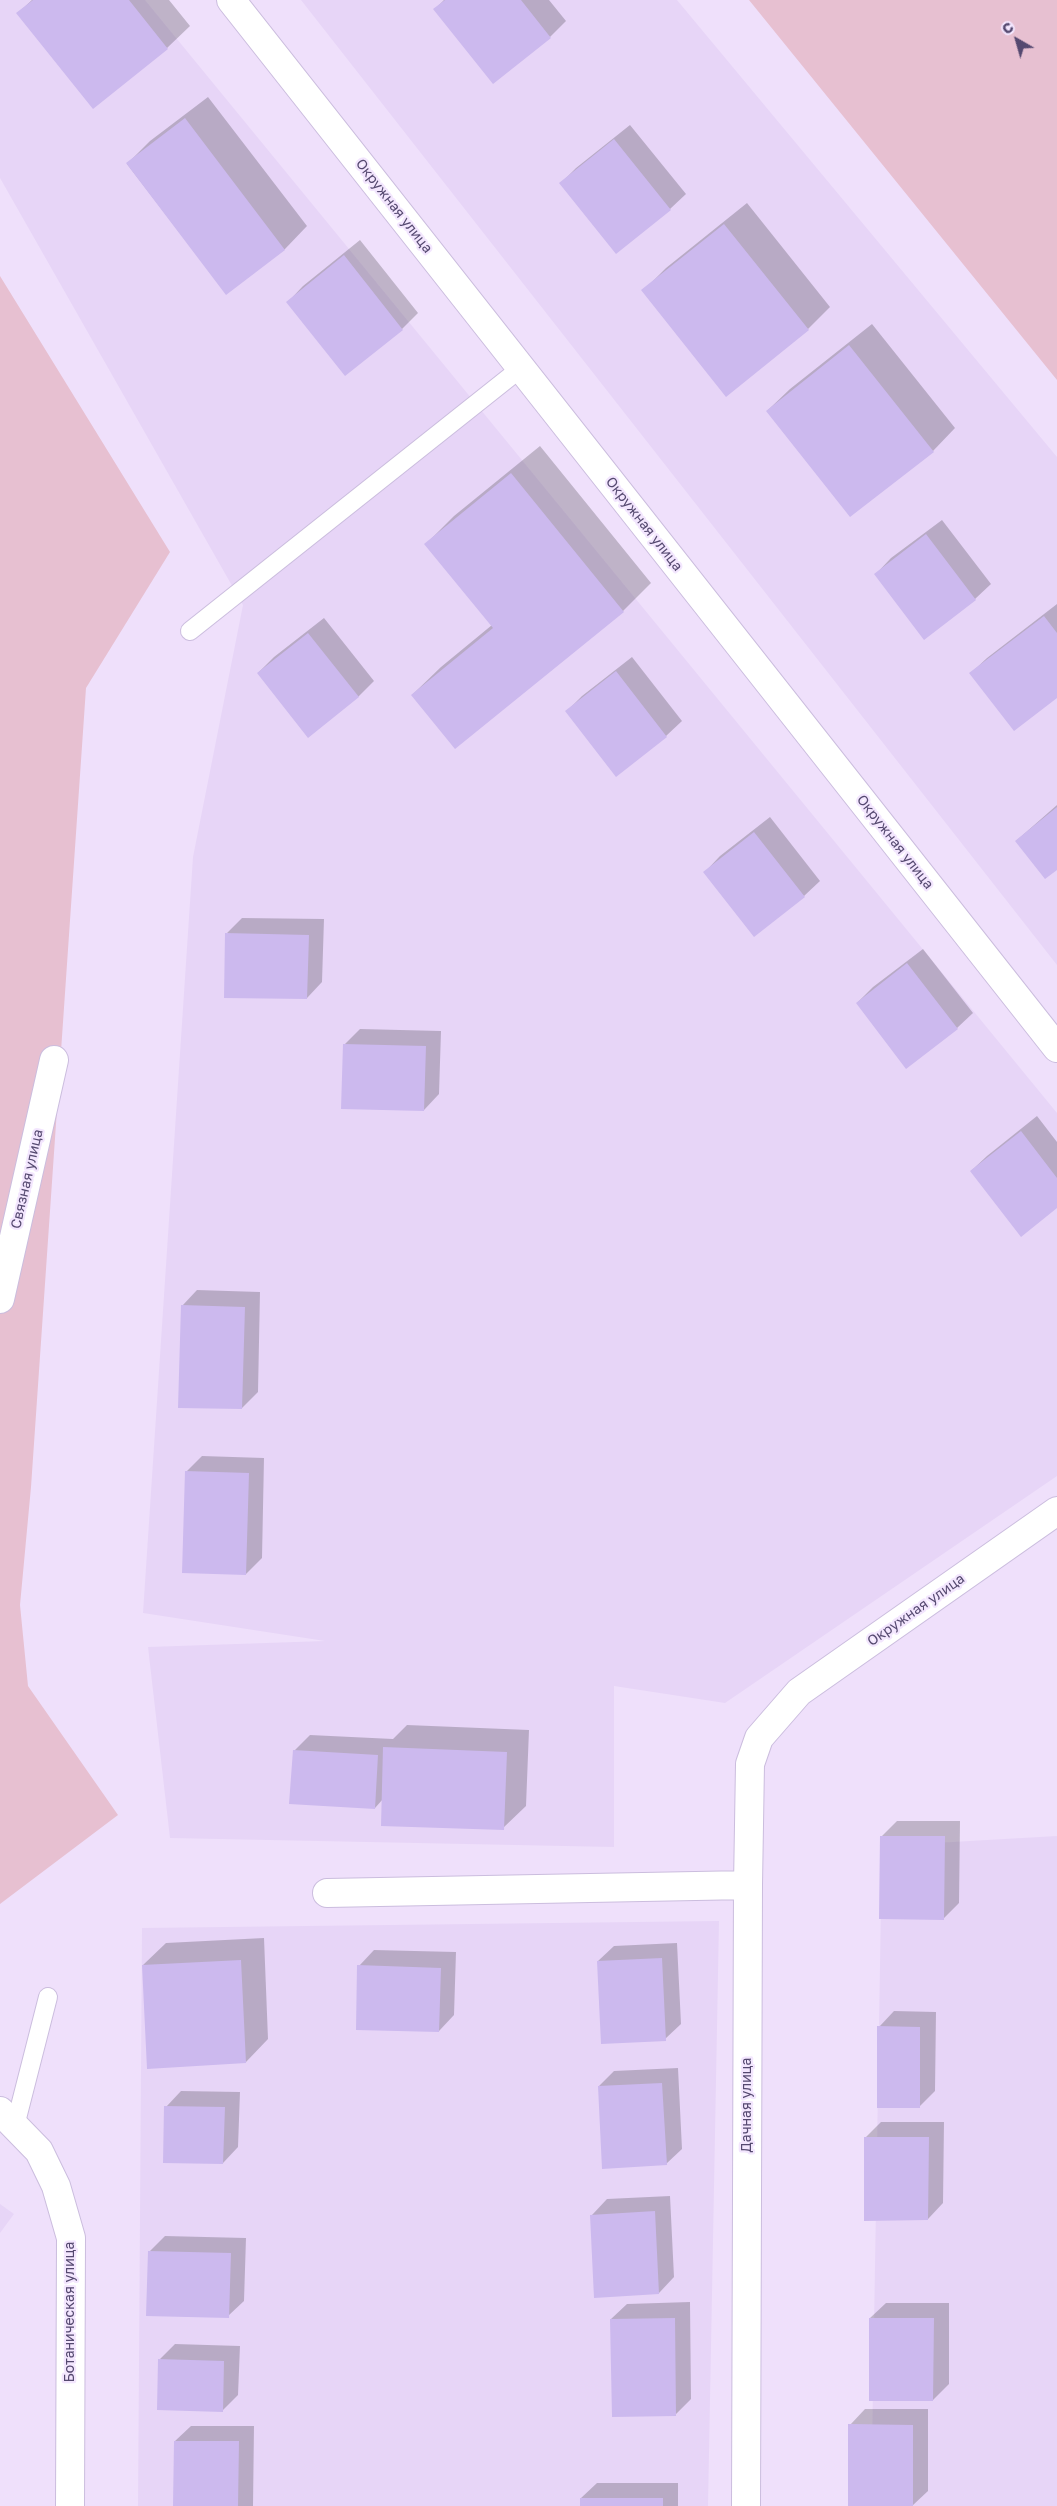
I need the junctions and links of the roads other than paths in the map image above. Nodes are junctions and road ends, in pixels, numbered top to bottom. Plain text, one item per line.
1 (231, 0) edge
2 (522, 368) junction
3 (190, 631) dead end
4 (1057, 1048) edge
5 (54, 1060) dead end
6 (0, 1299) edge
7 (1057, 1511) edge
8 (779, 1713) joint
9 (748, 1885) junction
10 (327, 1893) dead end
11 (48, 1997) dead end
12 (7, 2118) edge
13 (70, 2506) edge
14 (746, 2506) edge

1 - 2 street, Окружная улица
2 - 3 lane
2 - 4 street, Окружная улица
5 - 6 street, Связная улица
7 - 8 street, Окружная улица
8 - 9 street, Дачная улица
9 - 10 street
9 - 14 street, Дачная улица
11 - 12 lane
12 - 13 street, Ботаническая улица

